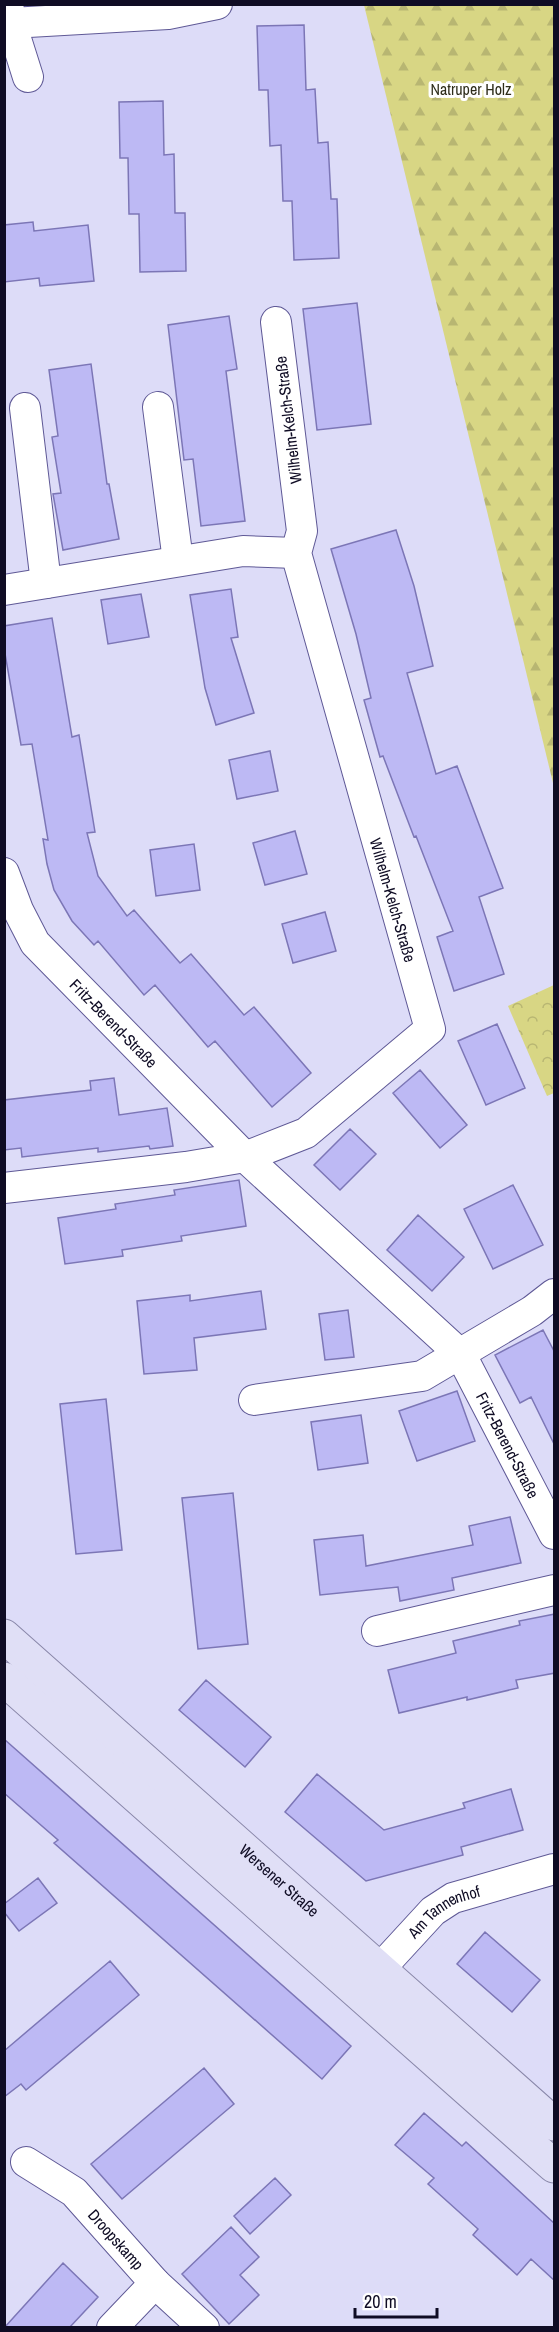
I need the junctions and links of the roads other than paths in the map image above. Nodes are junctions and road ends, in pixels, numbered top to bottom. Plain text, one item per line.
1 (217, 4) edge
2 (10, 14) edge
3 (28, 77) dead end
4 (276, 322) dead end
5 (158, 407) dead end
6 (25, 408) dead end
7 (296, 553) junction
8 (178, 561) junction
9 (46, 583) junction
10 (4, 590) edge
11 (4, 873) edge
12 (245, 1157) junction
13 (4, 1188) edge
14 (555, 1294) edge
15 (461, 1355) junction
16 (254, 1400) dead end
17 (555, 1534) edge
18 (555, 1590) edge
19 (377, 1631) dead end
20 (4, 1636) edge
21 (4, 1679) edge
22 (555, 1869) edge
23 (369, 1981) junction
24 (555, 2124) edge
25 (26, 2162) dead end
26 (555, 2166) edge
27 (155, 2283) junction
28 (112, 2328) edge
29 (204, 2328) edge

1 - 2 street
2 - 3 street
4 - 7 street, Wilhelm-Kelch-Straße
5 - 8 street
6 - 9 street
7 - 8 street
7 - 12 street, Wilhelm-Kelch-Straße
8 - 9 street
9 - 10 street
11 - 12 street, Fritz-Berend-Straße
12 - 13 street
12 - 15 street, Fritz-Berend-Straße
14 - 15 street
15 - 16 street
15 - 17 street, Fritz-Berend-Straße
18 - 19 street
20 - 23 main road, Wersener Straße
21 - 23 main road, Wersener Straße
22 - 23 street, Am Tannenhof
23 - 24 main road, Wersener Straße
23 - 26 main road, Wersener Straße
25 - 27 street, Droopskamp
27 - 28 street, Droopskamp
27 - 29 street

